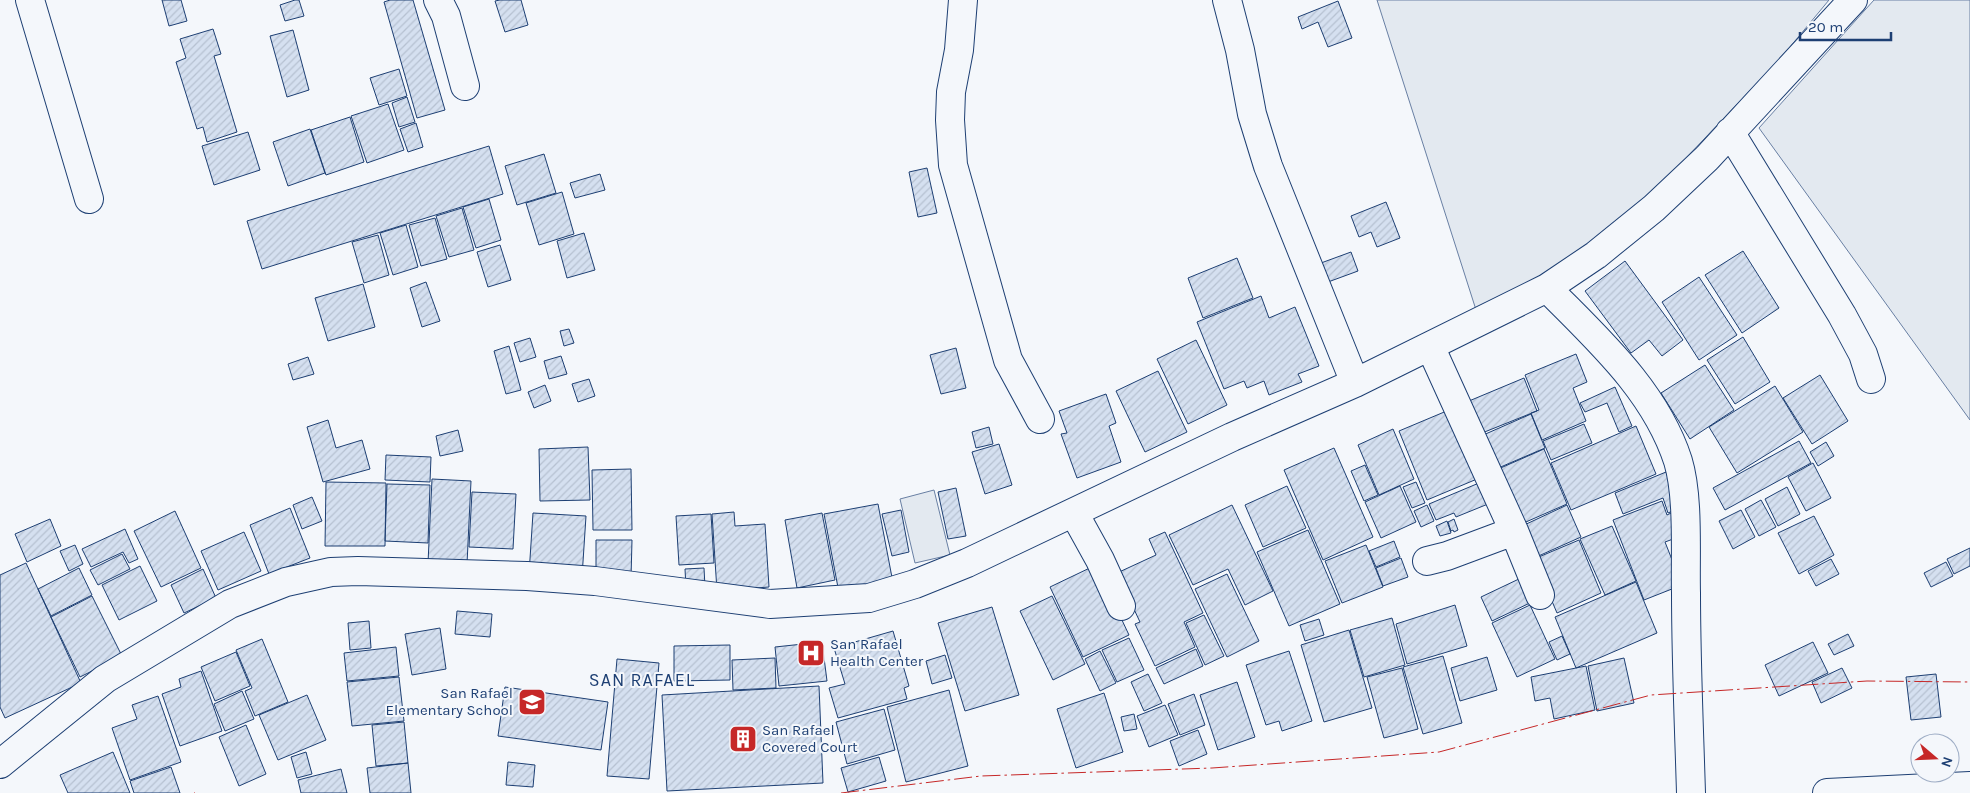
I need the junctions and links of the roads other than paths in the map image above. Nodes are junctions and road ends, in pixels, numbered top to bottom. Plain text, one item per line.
1 (30, 0) edge
2 (438, 0) edge
3 (963, 0) edge
4 (1227, 0) edge
5 (1853, 0) edge
6 (464, 86) dead end
7 (1730, 132) junction
8 (89, 199) dead end
9 (1547, 288) junction
10 (1430, 346) junction
11 (1871, 379) dead end
12 (1355, 383) junction
13 (1040, 419) dead end
14 (1074, 513) junction
15 (1514, 531) junction
16 (1427, 561) dead end
17 (1540, 595) dead end
18 (1121, 606) dead end
19 (0, 764) edge
20 (1970, 786) edge
21 (1691, 793) edge
22 (1827, 793) edge

1 - 8 main road
2 - 6 main road
3 - 13 main road
4 - 12 main road
5 - 7 main road
7 - 9 main road
7 - 11 main road
9 - 10 main road
9 - 21 main road
10 - 12 main road
10 - 15 main road
12 - 14 main road
14 - 18 main road
14 - 19 main road
15 - 16 main road
15 - 17 main road
20 - 22 main road

